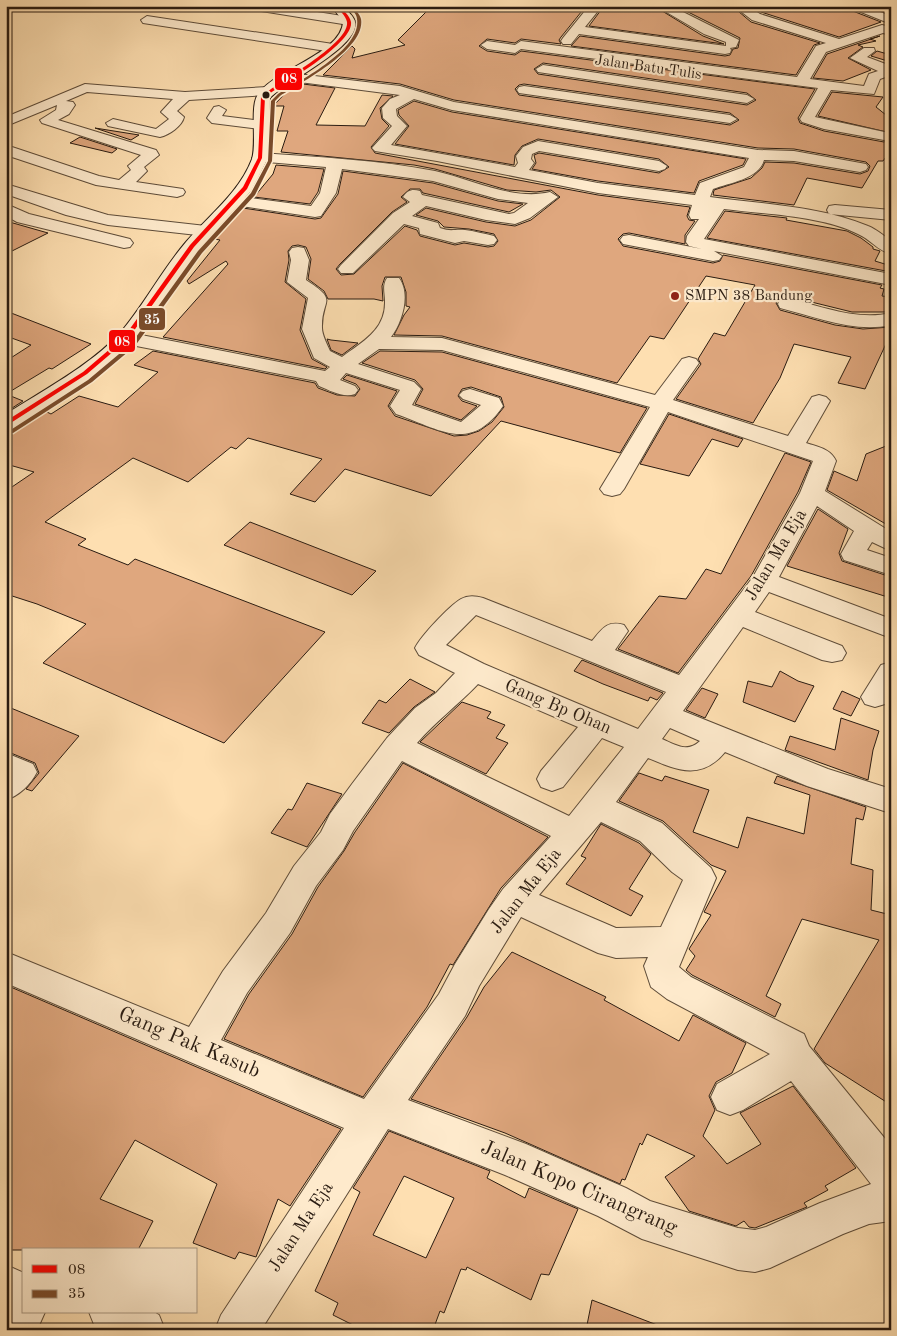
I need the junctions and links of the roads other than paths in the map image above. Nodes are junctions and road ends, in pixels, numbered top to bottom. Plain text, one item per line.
1 (319, 6) edge
2 (662, 6) edge
3 (740, 6) edge
4 (852, 6) edge
5 (597, 8) edge
6 (774, 10) dead end
7 (341, 12) edge
8 (254, 13) edge
9 (147, 20) dead end
10 (628, 24) dead end
11 (889, 26) edge
12 (578, 30) junction
13 (859, 37) junction
14 (660, 41) junction
15 (750, 41) dead end
16 (842, 42) junction
17 (487, 45) dead end
18 (729, 45) junction
19 (333, 48) junction
20 (559, 49) junction
21 (544, 69) junction
22 (712, 69) junction
23 (890, 71) edge
24 (289, 77) junction
25 (766, 77) junction
26 (802, 81) junction
27 (826, 86) junction
28 (524, 90) junction
29 (267, 91) junction
30 (453, 91) dead end
31 (413, 94) junction
32 (185, 96) junction
33 (747, 99) junction
34 (441, 103) junction
35 (74, 106) junction
36 (219, 110) dead end
37 (503, 113) junction
38 (730, 119) junction
39 (102, 120) dead end
40 (554, 121) junction
41 (6, 122) edge
42 (261, 125) junction
43 (395, 133) junction
44 (411, 135) dead end
45 (884, 136) dead end
46 (711, 145) junction
47 (538, 146) junction
48 (380, 148) junction
49 (6, 150) edge
50 (506, 151) dead end
51 (524, 154) junction
52 (758, 155) junction
53 (260, 158) junction
54 (334, 163) junction
55 (365, 166) junction
56 (659, 166) dead end
57 (860, 167) dead end
58 (519, 173) junction
59 (434, 176) junction
60 (564, 181) junction
61 (122, 185) junction
62 (6, 189) edge
63 (177, 192) dead end
64 (424, 200) junction
65 (540, 200) junction
66 (234, 201) junction
67 (712, 202) junction
68 (6, 209) edge
69 (789, 212) junction
70 (476, 213) junction
71 (891, 215) edge
72 (400, 218) junction
73 (206, 231) junction
74 (425, 232) junction
75 (488, 240) dead end
76 (629, 240) dead end
77 (124, 243) dead end
78 (891, 249) edge
79 (681, 250) junction
80 (298, 252) dead end
81 (734, 261) dead end
82 (347, 269) dead end
83 (891, 280) edge
84 (393, 282) dead end
85 (787, 304) dead end
86 (891, 319) edge
87 (126, 338) junction
88 (377, 342) junction
89 (422, 343) junction
90 (689, 363) dead end
91 (337, 372) junction
92 (392, 382) junction
93 (348, 390) dead end
94 (470, 395) dead end
95 (819, 401) dead end
96 (662, 403) junction
97 (6, 424) edge
98 (794, 445) junction
99 (612, 489) dead end
100 (812, 493) junction
101 (868, 528) junction
102 (891, 542) edge
103 (891, 567) edge
104 (764, 581) junction
105 (738, 615) junction
106 (891, 629) edge
107 (615, 631) dead end
108 (832, 653) dead end
109 (597, 654) junction
110 (474, 671) junction
111 (891, 672) edge
112 (683, 688) junction
113 (875, 696) dead end
114 (663, 714) junction
115 (596, 724) junction
116 (718, 738) junction
117 (643, 743) junction
118 (398, 746) junction
119 (6, 754) edge
120 (6, 763) edge
121 (552, 779) dead end
122 (6, 788) edge
123 (887, 800) dead end
124 (596, 806) junction
125 (573, 832) junction
126 (515, 899) junction
127 (671, 942) junction
128 (6, 967) edge
129 (197, 1047) junction
130 (794, 1052) junction
131 (730, 1097) dead end
132 (376, 1115) junction
133 (891, 1177) edge
134 (891, 1201) edge
135 (6, 1286) edge
136 (22, 1296) edge
137 (23, 1314) edge
138 (114, 1314) edge
139 (12, 1330) edge
140 (144, 1330) edge
141 (236, 1330) edge

1 - 7 street
2 - 18 street
3 - 16 street
4 - 11 street
5 - 12 street
6 - 13 street
7 - 8 street
7 - 19 street
9 - 19 street
10 - 14 street
11 - 13 street
12 - 14 street
12 - 20 street
13 - 16 street
14 - 18 street
15 - 18 street
16 - 23 street
16 - 26 street
17 - 20 street
18 - 22 street
19 - 24 street
20 - 21 street
20 - 22 street
21 - 28 street
21 - 33 street, Jalan Batu Tulis
22 - 25 street
23 - 27 street
24 - 29 street
24 - 31 street
25 - 26 street
25 - 33 street
26 - 27 street
27 - 45 street
28 - 37 street
28 - 38 street
29 - 32 street
29 - 42 street
30 - 34 street
31 - 34 street
31 - 43 street
32 - 35 street
32 - 39 street
33 - 38 street
34 - 37 street
35 - 41 street
35 - 61 street
36 - 42 street
37 - 40 street
38 - 46 street
40 - 46 street
40 - 47 street
42 - 53 street
43 - 44 street
43 - 48 street
46 - 52 street
47 - 51 street
47 - 56 street
48 - 55 street
48 - 58 street
49 - 61 street
50 - 51 street
51 - 58 street
52 - 57 street
52 - 67 street
53 - 54 street
53 - 66 street
54 - 55 street
54 - 66 street
55 - 59 street
58 - 60 street
59 - 64 street
59 - 65 street
60 - 65 street
60 - 67 street
61 - 63 street
62 - 73 street
64 - 70 street
64 - 72 street
65 - 70 street
66 - 73 street
67 - 69 street
67 - 79 street
67 - 83 street
68 - 77 street
69 - 71 street
69 - 78 street
70 - 74 street
72 - 74 street
72 - 82 street
73 - 87 street
74 - 75 street
76 - 79 street
79 - 81 street
80 - 91 street
84 - 88 street
85 - 86 street
87 - 91 street
87 - 97 street
88 - 89 street
88 - 91 street
89 - 92 street
89 - 96 street
90 - 96 street
91 - 92 street
91 - 93 street
92 - 94 street
95 - 98 street
96 - 98 street
96 - 99 street
98 - 100 street, Jalan Ma Eja
100 - 101 street
100 - 104 street, Jalan Ma Eja
101 - 102 street
101 - 103 street
104 - 105 street, Jalan Ma Eja
104 - 106 street
105 - 108 street
105 - 112 street, Jalan Ma Eja
107 - 109 street
109 - 110 street, Gang Bp Ohan
109 - 112 street
110 - 115 street, Gang Bp Ohan
110 - 118 street
111 - 113 street
112 - 114 street, Jalan Ma Eja
114 - 116 street
114 - 117 street, Jalan Ma Eja
115 - 117 street, Gang Bp Ohan
115 - 121 street
116 - 117 street, Gang Bp Ohan
116 - 123 street
117 - 124 street, Jalan Ma Eja
118 - 125 street
118 - 129 street
119 - 120 street
120 - 122 street
124 - 125 street, Jalan Ma Eja
124 - 127 street
125 - 126 street, Jalan Ma Eja
126 - 127 street
126 - 132 street, Jalan Ma Eja
127 - 130 street
128 - 129 street, Gang Pak Kasub
129 - 132 street, Gang Pak Kasub
130 - 131 street
130 - 133 street
132 - 134 street, Jalan Kopo Cirangrang
132 - 141 street, Jalan Ma Eja
135 - 136 street
137 - 139 street
138 - 140 street

